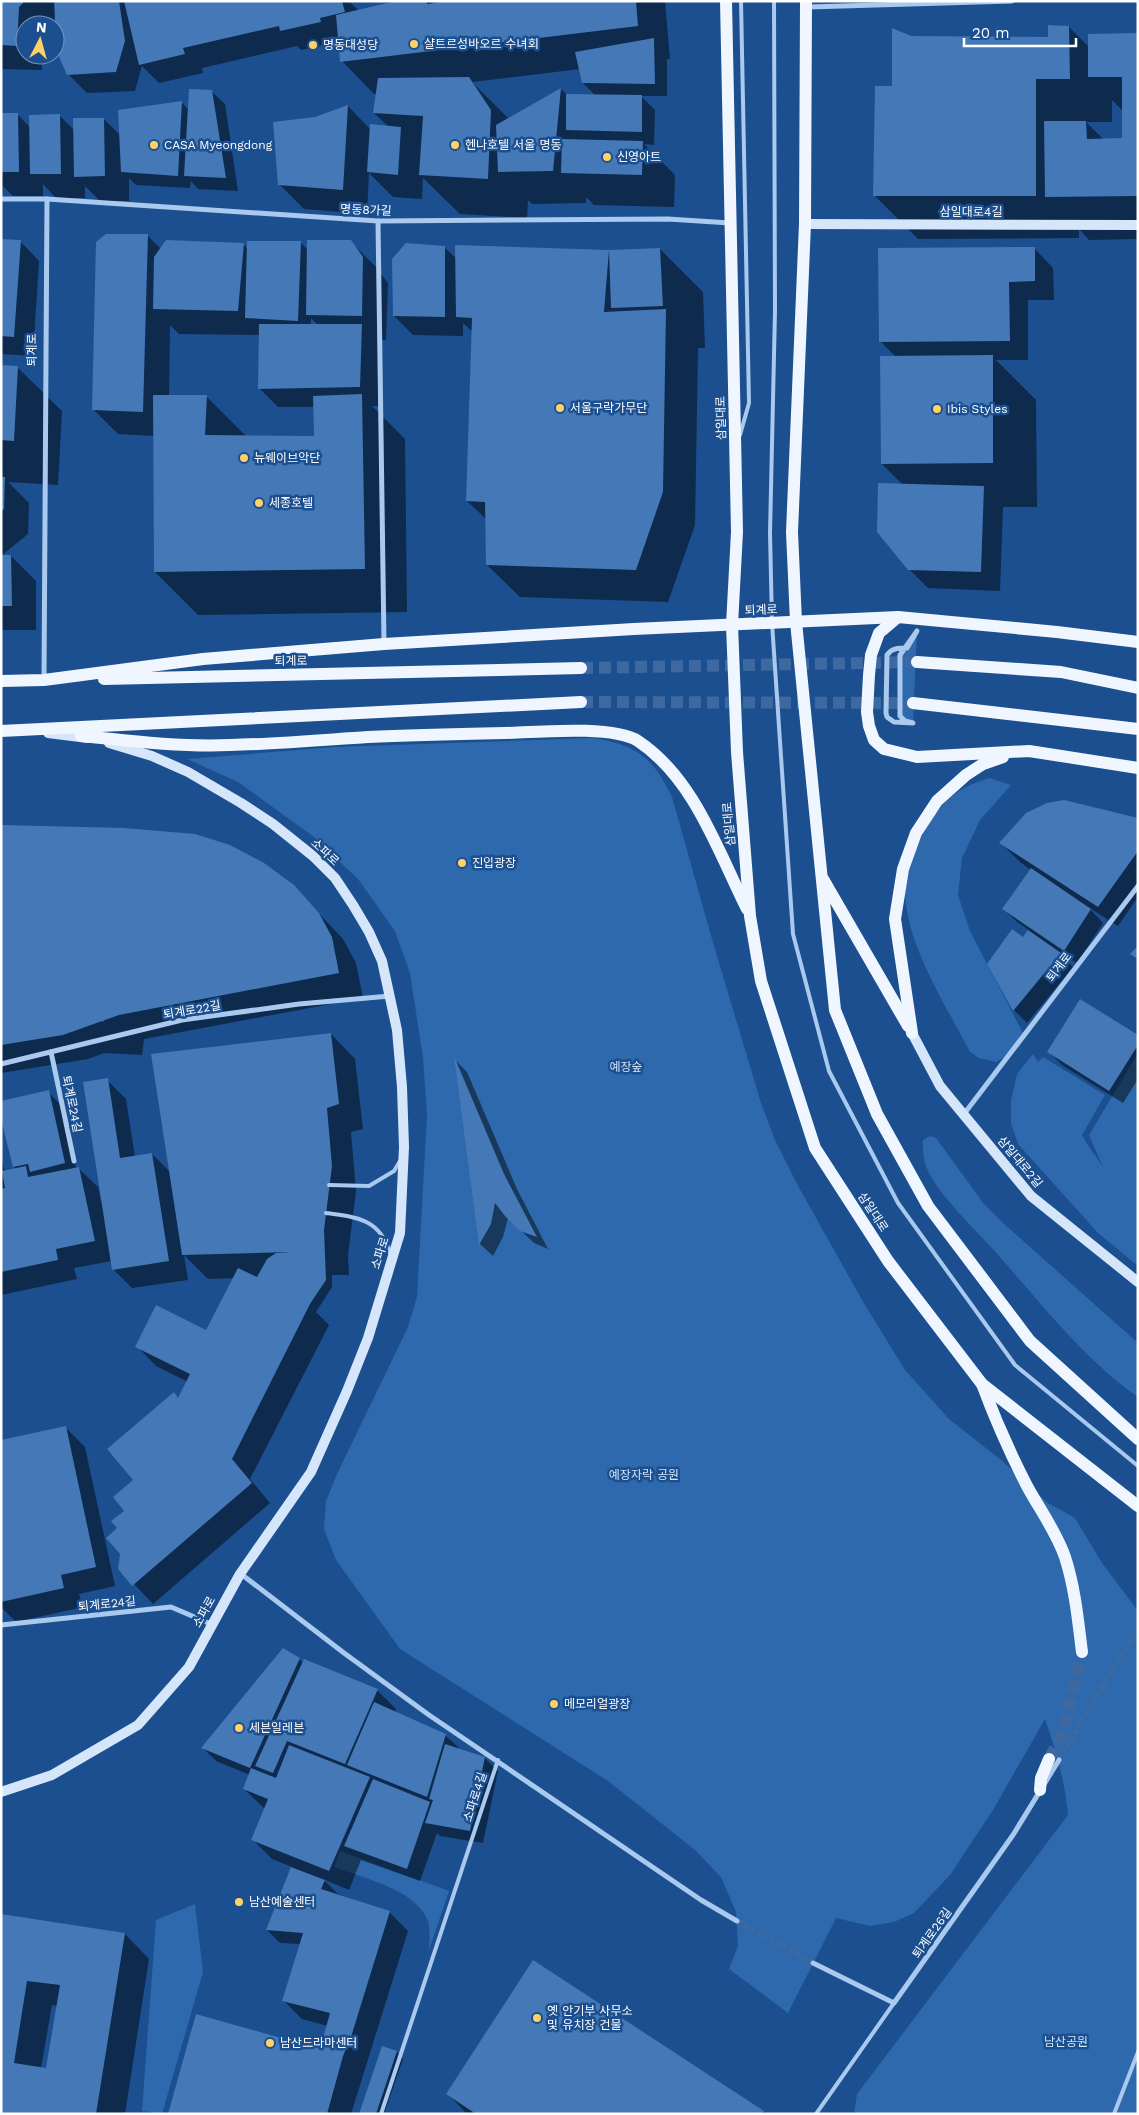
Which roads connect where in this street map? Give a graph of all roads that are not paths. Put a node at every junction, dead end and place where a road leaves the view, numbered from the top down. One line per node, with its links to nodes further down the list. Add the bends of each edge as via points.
1 (726, 1): 9 (main road, 삼일대로)
2 (741, 1): 12 (lane, via 749,403)
3 (774, 1): 15 (lane)
4 (1012, 1): 5 (street)
5 (806, 4): 10 (main road)
6 (1, 198): 7 (street, 명동8가길)
7 (47, 199): 8 (street, 명동8가길); 21 (street, 퇴계로)
8 (378, 222): 9 (street, 명동8가길, via 668,219); 18 (street)
9 (731, 223): 12 (main road, 삼일대로)
10 (805, 224): 11 (street, 삼일대로4길); 14 (main road, via 792,532)
11 (1138, 225)
12 (735, 455): 16 (main road, 삼일대로, via 737,532)
13 (898, 617): 14 (main road, 퇴계로); 17 (main road, 퇴계로); 30 (main road, via 879,633 871,655 867,712 874,740 884,749 917,757)
14 (796, 622): 15 (main road, 퇴계로); 32 (main road)
15 (772, 623): 16 (main road, 퇴계로); 48 (lane, via 793,934 828,1071 898,1203 1015,1365)
16 (732, 625): 18 (main road, 퇴계로); 34 (main road, 삼일대로, via 737,752)
17 (1138, 642)
18 (384, 644): 21 (main road, 퇴계로, via 203,659)
19 (917, 662): 23 (main road, via 1061,672)
20 (581, 668): 22 (main road, 퇴계로)
21 (44, 680): 22 (main road, 퇴계로)
22 (1, 682)
23 (1138, 688)
24 (581, 702): 28 (main road)
25 (913, 703): 27 (main road)
26 (886, 713): 26 (street, via 894,722 913,723 900,716 900,655 905,650 909,644 913,638 917,631 906,648 896,648 887,655)
27 (1138, 729)
28 (3, 731): 29 (street, 소파로)
29 (81, 736): 34 (main road, via 228,746 370,737 558,732 623,735 641,743 674,772 691,796); 35 (street, 소파로, via 152,756 188,772 265,819 313,856 335,878 369,932 382,961)
30 (1029, 751): 31 (main road); 36 (main road, via 983,764 966,775 937,801 916,834 903,869 895,919)
31 (1138, 768)
32 (821, 875): 36 (main road); 47 (main road, via 835,1010 877,1114 918,1189 1030,1341)
33 (1138, 886): 39 (street, 퇴계로)
34 (750, 916): 46 (main road, 삼일대로, via 761,981 815,1148 888,1260)
35 (390, 996): 37 (street, 퇴계로22길, via 298,1004 182,1020); 40 (street, 소파로, via 397,1030)
36 (912, 1033): 39 (street, 삼일대로2길, via 940,1086)
37 (51, 1052): 38 (street, 퇴계로22길); 41 (street, 퇴계로24길)
38 (1, 1064)
39 (964, 1114): 45 (street, 삼일대로2길, via 1031,1196)
40 (404, 1147): 42 (lane, via 398,1166 378,1182 362,1187); 44 (street, 소파로, via 400,1232)
41 (74, 1161)
42 (329, 1185)
43 (326, 1213): 44 (lane, via 356,1216 371,1224 386,1240)
44 (390, 1262): 50 (street, 소파로, via 368,1338 311,1472)
45 (1138, 1282)
46 (982, 1384): 49 (main road, 삼일대로); 53 (main road, via 996,1421 1054,1531 1064,1557 1073,1588)
47 (1138, 1440)
48 (1138, 1466)
49 (1138, 1506)
50 (240, 1574): 51 (street, 소파로); 54 (street, 소파로4길, via 429,1715)
51 (211, 1624): 52 (street, 퇴계로24길, via 171,1607); 57 (street, 소파로, via 189,1667 138,1725 52,1775)
52 (1, 1625)
53 (1082, 1652)
54 (498, 1760): 58 (street, via 701,1900); 62 (lane, 소파로4길)
55 (1054, 1760): 56 (main road, via 1041,1778)
56 (1040, 1790): 60 (street, 퇴계로26길, via 1013,1835)
57 (1, 1792)
58 (737, 1921)
59 (813, 1963): 60 (street)
60 (894, 2003): 63 (lane, 퇴계로26길)
61 (1138, 2052): 64 (lane)
62 (381, 2114)
63 (816, 2114)
64 (1114, 2114)

